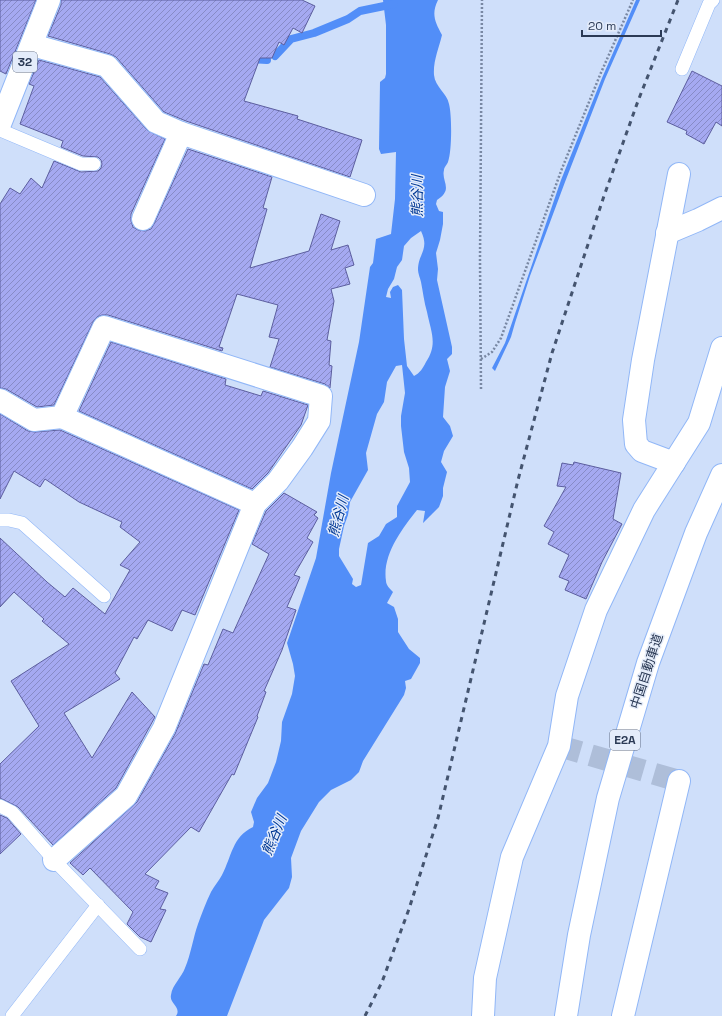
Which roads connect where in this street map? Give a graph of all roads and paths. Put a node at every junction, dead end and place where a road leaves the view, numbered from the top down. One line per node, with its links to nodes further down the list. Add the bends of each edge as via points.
1 (49, 0): 5 (main road, 32)
2 (482, 0): 18 (path)
3 (633, 0): 18 (path, via 561,172 501,338 492,352)
4 (713, 0): 6 (lane)
5 (32, 45): 7 (main road, 32); 10 (main road, via 107,66 156,122)
6 (682, 68)
7 (7, 87): 8 (main road, 32)
8 (0, 124)
9 (0, 130): 11 (lane, via 81,164)
10 (181, 133): 13 (main road); 15 (main road)
11 (94, 164)
12 (679, 174): 16 (main road)
13 (364, 196)
14 (722, 208): 16 (main road)
15 (143, 219)
16 (667, 233): 22 (main road, via 634,420 636,444 642,451)
17 (722, 348): 22 (main road, via 699,423)
18 (482, 359): 19 (path)
19 (481, 389)
20 (0, 400): 21 (main road, via 34,420)
21 (62, 417): 24 (main road); 24 (main road, via 104,327 321,396 319,421 306,443 278,481)
22 (674, 463): 33 (main road, via 644,510 596,610 568,696 559,746 512,857 485,978)
23 (722, 475): 34 (main road, 中国自動車道 / E2A, via 696,533 648,663 608,798 579,935)
24 (255, 504): 29 (main road, via 164,728 126,796)
25 (0, 520): 26 (lane, via 22,523)
26 (104, 596)
27 (679, 781): 35 (main road)
28 (0, 806): 29 (lane, via 12,812)
29 (54, 860): 30 (lane)
30 (98, 905): 31 (lane); 32 (lane)
31 (140, 949)
32 (12, 1016)
33 (483, 1016)
34 (566, 1016)
35 (623, 1016)

